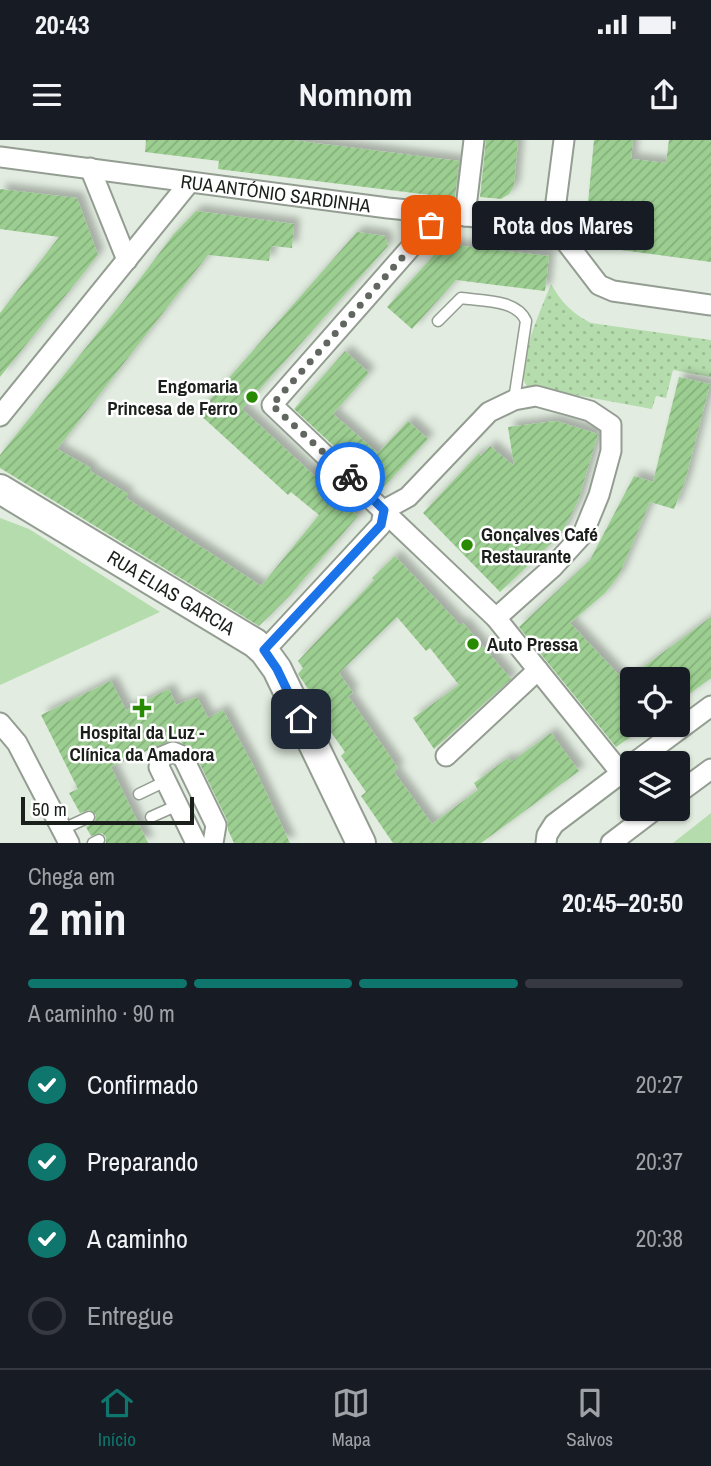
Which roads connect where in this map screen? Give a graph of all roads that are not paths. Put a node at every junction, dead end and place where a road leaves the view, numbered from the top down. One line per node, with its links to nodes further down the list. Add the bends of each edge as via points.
1 (474, 140): 7 (street)
2 (564, 140): 8 (street)
3 (0, 157): 4 (street, RUA ANTÓNIO SARDINHA)
4 (90, 168): 5 (street, RUA ANTÓNIO SARDINHA); 9 (street)
5 (189, 183): 6 (street, RUA ANTÓNIO SARDINHA); 9 (street)
6 (442, 213): 7 (street, RUA ANTÓNIO SARDINHA); 15 (street, via 272,405)
7 (465, 216): 8 (street, RUA ANTÓNIO SARDINHA)
8 (554, 225): 10 (street, via 599,285)
9 (127, 260): 13 (street)
10 (711, 305)
11 (438, 321): 12 (lane, via 461,298 508,306 523,314 526,321)
12 (514, 400): 15 (street, via 489,412 408,497); 16 (street, via 536,396 590,411 611,425 611,451 583,534)
13 (0, 416)
14 (0, 489): 17 (street, RUA ELIAS GARCIA)
15 (384, 510): 16 (street); 17 (street, via 381,525)
16 (496, 618): 18 (street)
17 (264, 650): 36 (street, RUA ELIAS GARCIA)
18 (538, 670): 22 (street); 23 (street)
19 (711, 706): 21 (street)
20 (0, 723): 33 (street, via 17,743)
21 (651, 751)
22 (446, 756)
23 (620, 757)
24 (711, 769): 27 (street)
25 (620, 774): 37 (street, via 554,824)
26 (166, 782): 28 (lane); 29 (street); 35 (street, via 159,762 175,752 184,759 215,822)
27 (690, 784)
28 (139, 794)
29 (178, 805): 31 (lane); 34 (street)
30 (89, 817): 33 (lane)
31 (151, 817)
32 (640, 821): 38 (street)
33 (66, 836)
34 (196, 843)
35 (213, 843)
36 (361, 843)
37 (546, 843)
38 (611, 843)

